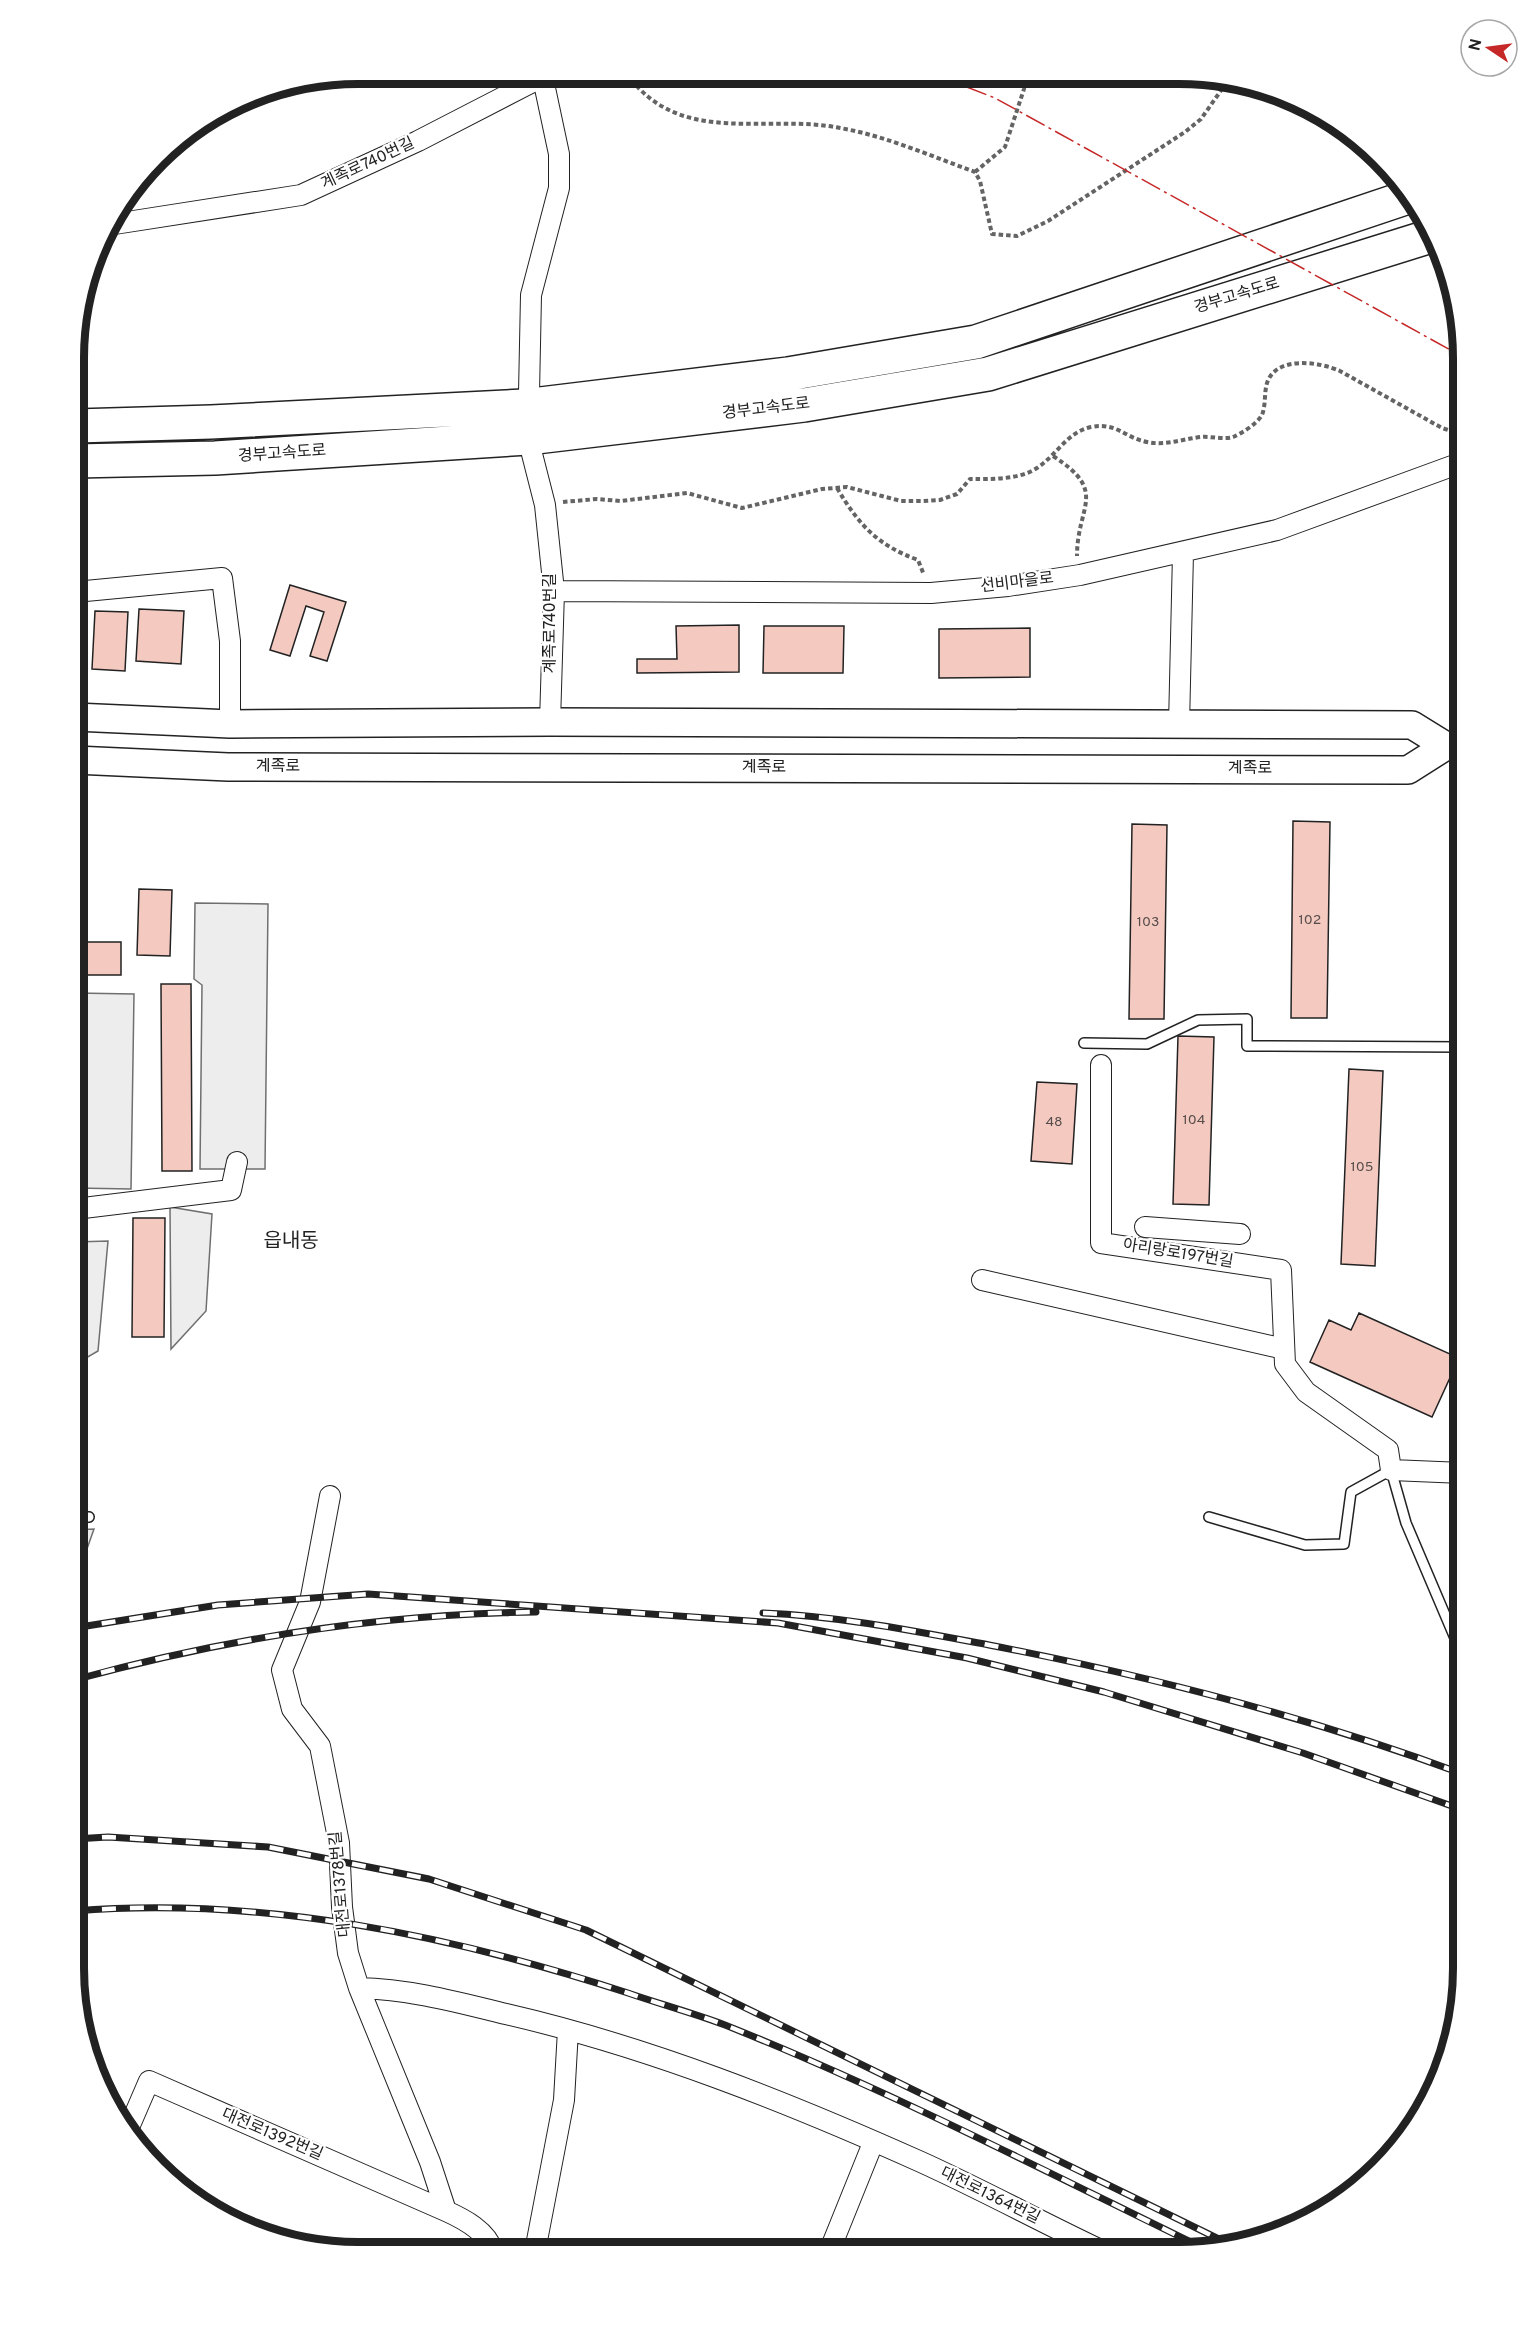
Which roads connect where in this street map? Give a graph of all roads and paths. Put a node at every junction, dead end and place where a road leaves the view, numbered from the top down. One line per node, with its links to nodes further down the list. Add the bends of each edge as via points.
1 (527, 84): 8 (street, 계족로740번길, via 418,141 301,195)
2 (544, 84): 10 (street, 계족로740번길, via 559,154 559,188 531,295)
3 (637, 84): 6 (path, via 656,102 683,118 710,123 838,127)
4 (1024, 84): 6 (path, via 1005,147)
5 (1223, 87): 6 (path, via 1201,119 1185,132 1048,221 1017,236 992,234)
6 (975, 172)
7 (1402, 199): 11 (highway, 경부고속도로, via 976,342 788,374 524,406)
8 (120, 223)
9 (1425, 238): 15 (highway, 경부고속도로, via 987,374 804,405 528,438 215,458)
10 (529, 393)
11 (84, 426)
12 (1453, 432): 14 (path, via 1340,371 1325,364 1305,362 1272,373 1262,416 1231,437 1203,436 1161,444 1143,441 1116,427 1093,427 1077,431)
13 (532, 454): 18 (street, 계족로740번길)
14 (1053, 456): 17 (path, via 1035,470 1019,475 970,479 957,494 940,500 901,501); 20 (path, via 1071,468 1087,492 1087,509 1077,535)
15 (84, 461)
16 (1453, 466): 19 (street, 선비마을로, via 1277,530)
17 (837, 488): 18 (path, via 742,508 687,493); 23 (path, via 875,538 918,560)
18 (545, 505): 22 (street, 계족로740번길)
19 (1183, 553): 23 (street, 선비마을로, via 1080,575); 27 (street)
20 (1077, 563)
21 (84, 591): 26 (street, via 222,578 230,641)
22 (554, 591): 23 (street, 선비마을로); 25 (street, 계족로740번길)
23 (931, 592)
24 (84, 717): 26 (main road, 계족로)
25 (550, 722): 26 (main road, 계족로); 27 (main road, 계족로)
26 (230, 724)
27 (1179, 724): 28 (main road, 계족로, via 1412,725)
28 (1453, 745)
29 (1453, 747): 30 (main road, 계족로, via 1408,770 228,767)
30 (84, 760)
31 (1084, 1043): 32 (lane, via 1147,1044 1198,1020 1247,1020 1247,1046)
32 (1453, 1047)
33 (1101, 1065): 39 (street, 아리랑로197번길, via 1101,1243 1281,1270)
34 (237, 1162): 35 (street, via 231,1190)
35 (84, 1208)
36 (1145, 1227): 37 (street)
37 (1240, 1234)
38 (982, 1280): 39 (street)
39 (1284, 1349): 40 (street, 아리랑로197번길, via 1285,1364 1306,1392 1388,1450)
40 (1391, 1470): 41 (street); 45 (lane, via 1351,1492 1344,1544 1305,1545); 46 (lane, via 1406,1523)
41 (1453, 1473)
42 (330, 1496): 47 (street, 대전로1378번길, via 310,1602 282,1670 292,1709 320,1746 339,1843 348,1953)
43 (84, 1517): 44 (lane)
44 (89, 1517)
45 (1209, 1517)
46 (1453, 1633)
47 (359, 1988): 48 (street, 대전로1364번길, via 422,1995); 51 (street, 대전로1378번길)
48 (568, 2030): 50 (street, 대전로1364번길, via 716,2077); 53 (street, via 564,2100)
49 (131, 2122): 51 (street, 대전로1392번길, via 148,2081)
50 (873, 2143): 54 (street); 55 (street, 대전로1364번길)
51 (446, 2211): 52 (street, via 463,2219)
52 (491, 2242)
53 (537, 2242)
54 (833, 2242)
55 (1084, 2242)

